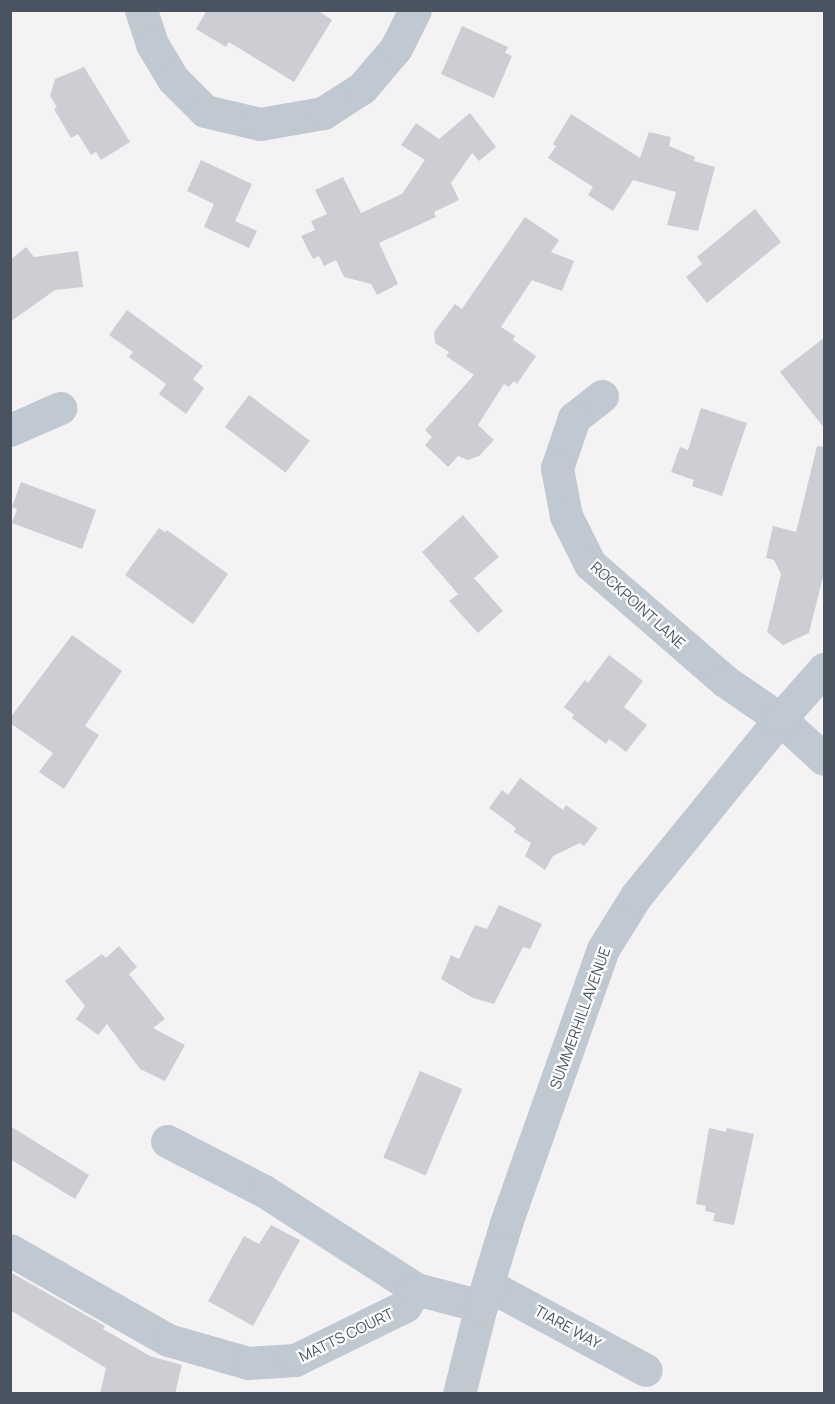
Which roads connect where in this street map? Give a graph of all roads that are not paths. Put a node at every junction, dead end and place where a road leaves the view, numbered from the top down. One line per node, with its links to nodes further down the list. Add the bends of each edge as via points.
1 (141, 10): 2 (street, via 152,44 173,79 205,111 260,124 323,113 362,88 396,48)
2 (416, 10)
3 (602, 396): 7 (street, ROCKPOINT LANE, via 574,418 557,468 566,516 590,564 725,681)
4 (60, 408): 5 (street)
5 (10, 430)
6 (825, 669): 7 (street, SUMMERHILL AVENUE)
7 (780, 719): 8 (street, ROCKPOINT LANE); 12 (street, SUMMERHILL AVENUE, via 636,896 603,949 506,1223)
8 (825, 759)
9 (166, 1141): 11 (street, via 264,1191)
10 (10, 1250): 11 (street, MATTS COURT, via 168,1340 248,1363 294,1360 405,1306)
11 (416, 1289): 12 (street)
12 (485, 1296): 13 (street, TIARE WAY); 14 (street, SUMMERHILL AVENUE)
13 (646, 1370)
14 (459, 1394)

